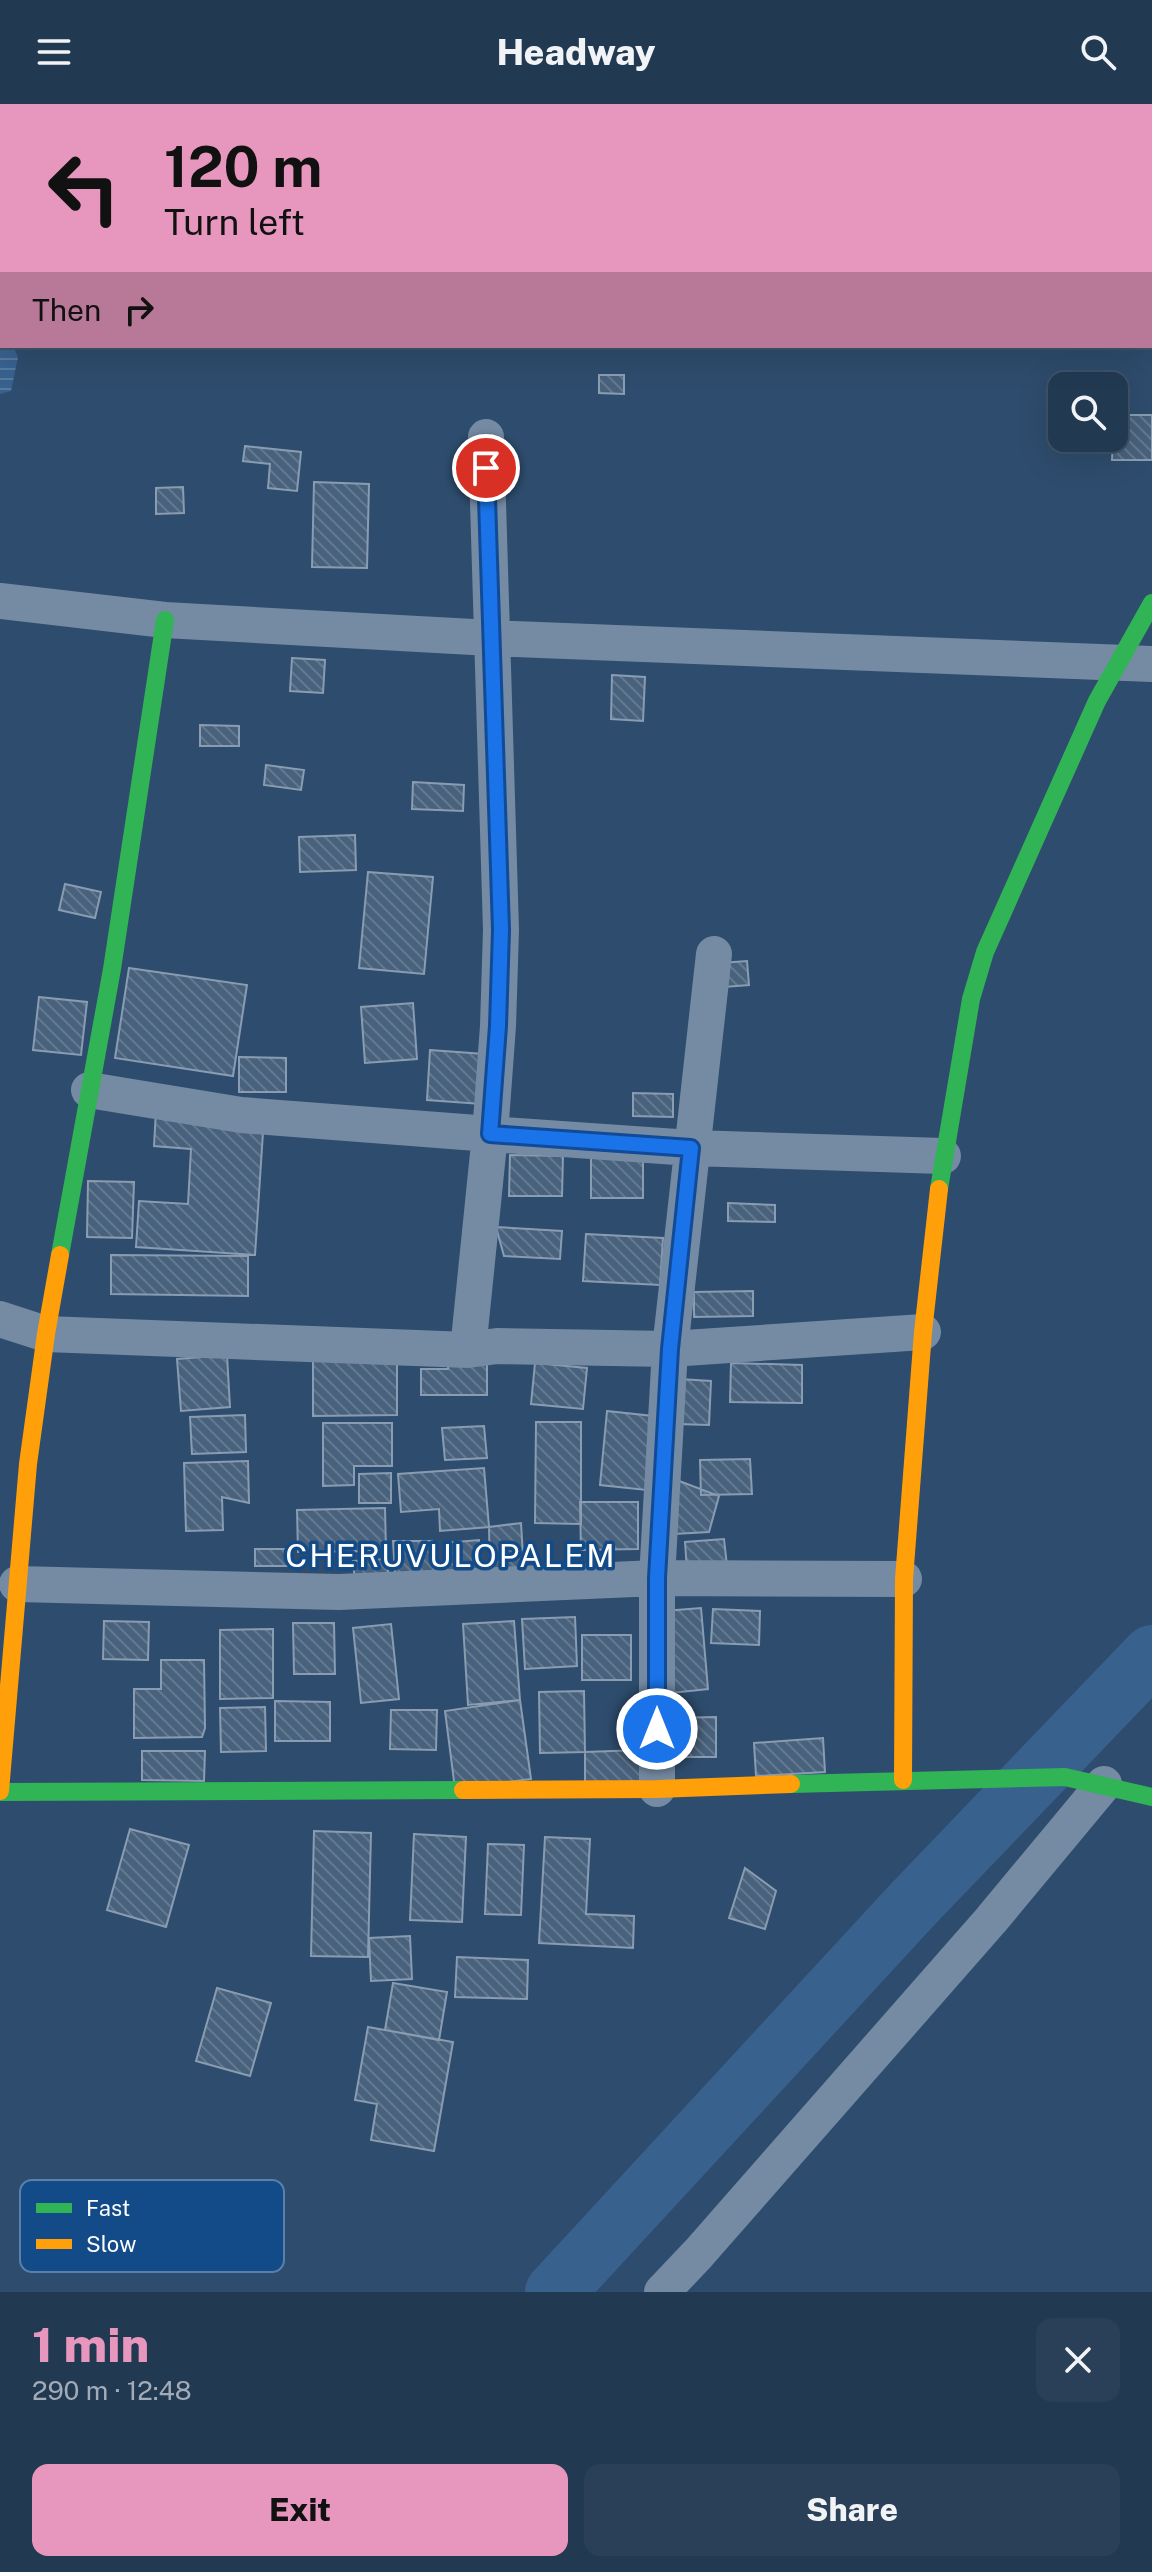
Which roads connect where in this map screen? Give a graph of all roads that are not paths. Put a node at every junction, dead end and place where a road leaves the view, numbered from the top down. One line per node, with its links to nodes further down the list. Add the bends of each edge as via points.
1 (486, 437): 5 (street)
2 (0, 601): 4 (street)
3 (1152, 603): 6 (street)
4 (165, 620): 5 (street); 8 (street)
5 (491, 638): 6 (street); 9 (street, via 501,930)
6 (1134, 664): 11 (street, via 1097,701 985,952 968,1012)
7 (714, 954): 10 (street)
8 (89, 1090): 9 (street, via 241,1115); 14 (street)
9 (490, 1134): 10 (street); 16 (street)
10 (691, 1148): 11 (street); 15 (street)
11 (943, 1156): 13 (street)
12 (0, 1319): 14 (street)
13 (923, 1332): 15 (street); 18 (street)
14 (46, 1334): 16 (street); 19 (street)
15 (670, 1349): 16 (street); 17 (street)
16 (468, 1350)
17 (657, 1578): 18 (street); 19 (street, via 339,1592); 22 (street)
18 (904, 1579): 20 (street)
19 (17, 1584): 23 (street)
20 (903, 1780): 21 (street, via 1065,1777); 22 (street)
21 (1104, 1784): 24 (street); 25 (street, via 991,1920)
22 (657, 1789): 23 (street)
23 (0, 1791)
24 (1152, 1797)
25 (662, 2292)

